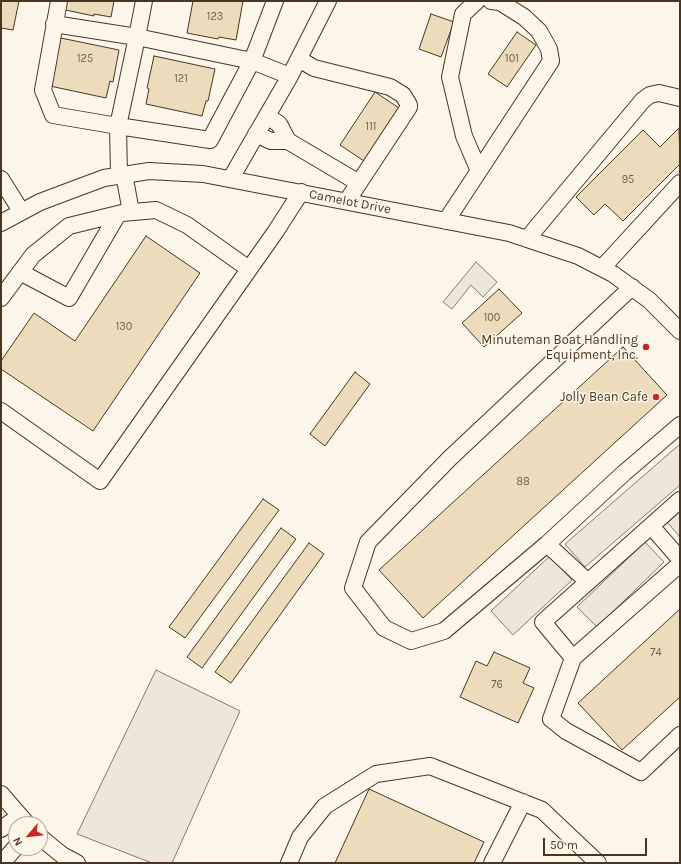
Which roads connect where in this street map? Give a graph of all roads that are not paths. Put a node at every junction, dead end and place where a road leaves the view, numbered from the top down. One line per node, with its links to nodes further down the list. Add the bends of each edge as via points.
1 (59, 1): 7 (street)
2 (144, 1): 8 (street)
3 (275, 1): 10 (street)
4 (328, 1): 9 (street)
5 (477, 1): 17 (street, via 463,14 450,77 464,136)
6 (491, 1): 17 (street, via 500,2 524,17 539,31 549,50 551,61)
7 (54, 24): 8 (street); 14 (street, via 43,90 53,115)
8 (137, 37): 10 (street); 14 (street)
9 (299, 59): 11 (street); 21 (street, via 314,68 390,87 403,95 407,101 409,107)
10 (252, 62): 11 (street); 14 (street, via 210,140)
11 (290, 76): 13 (street)
12 (680, 98): 29 (street, via 659,92 643,100)
13 (267, 116): 15 (street); 16 (street, via 279,124)
14 (118, 126): 18 (street)
15 (256, 134): 16 (street, via 272,141); 19 (street)
16 (288, 141): 21 (street)
17 (479, 171): 27 (street)
18 (121, 175): 19 (street, Camelot Drive, via 163,171); 25 (street, Camelot Drive, via 76,187); 26 (street)
19 (231, 178): 23 (street, Camelot Drive)
20 (2, 183): 25 (street)
21 (359, 183): 24 (street)
22 (680, 183): 30 (street)
23 (301, 192): 24 (street, Camelot Drive); 31 (street)
24 (347, 201): 27 (street, Camelot Drive)
25 (20, 211): 28 (street, Camelot Drive)
26 (125, 213): 31 (street, via 156,210 187,225); 32 (street, via 69,226 33,255); 32 (street, via 69,298)
27 (446, 220): 29 (street, Camelot Drive)
28 (1, 223)
29 (527, 239): 30 (street, Camelot Drive, via 567,252)
30 (602, 268): 33 (street, Camelot Drive)
31 (249, 269): 36 (street, via 100,481)
32 (20, 272): 34 (street)
33 (632, 287): 35 (street, Camelot Drive); 40 (street, via 450,458 368,542 353,588 384,628 411,641 444,631)
34 (1, 298)
35 (680, 331)
36 (1, 411)
37 (680, 425): 40 (street)
38 (680, 500): 39 (street)
39 (651, 526): 41 (street); 43 (street)
40 (548, 544): 43 (street)
41 (680, 559)
42 (680, 564): 44 (street)
43 (588, 582): 44 (street, via 543,622)
44 (573, 658): 45 (street, via 551,719 566,731 641,772)
45 (680, 735)
46 (1, 794): 48 (street)
47 (523, 802): 51 (street, via 430,766 376,774 325,806 300,837); 52 (street); 53 (street, via 542,810)
48 (20, 816)
49 (48, 844): 50 (street)
50 (77, 863)
51 (289, 863)
52 (492, 863)
53 (598, 863)

